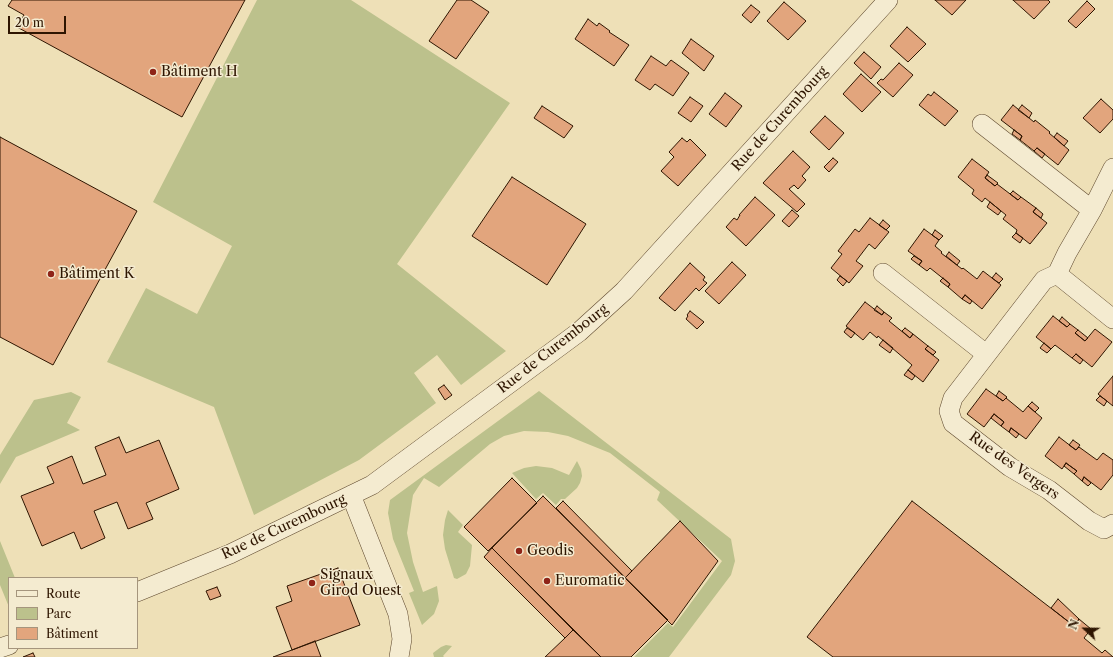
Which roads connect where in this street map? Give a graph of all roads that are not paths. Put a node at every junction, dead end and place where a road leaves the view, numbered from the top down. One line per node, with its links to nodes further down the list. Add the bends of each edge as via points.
1 (888, 0): 9 (street, Rue de Curembourg, via 624,292 579,332 372,485)
2 (982, 124): 4 (street)
3 (1113, 168): 4 (street)
4 (1092, 210): 6 (street)
5 (882, 273): 8 (street)
6 (1057, 274): 7 (street); 8 (street, Rue des Vergers, via 1044,280)
7 (1113, 319)
8 (986, 354): 10 (street, Rue des Vergers, via 953,398 949,411 953,423 1010,467 1049,490 1089,520 1104,529)
9 (351, 495): 11 (street, Rue de Curembourg, via 230,554); 12 (street, via 398,614 402,639)
10 (1113, 524)
11 (138, 592)
12 (399, 657)

